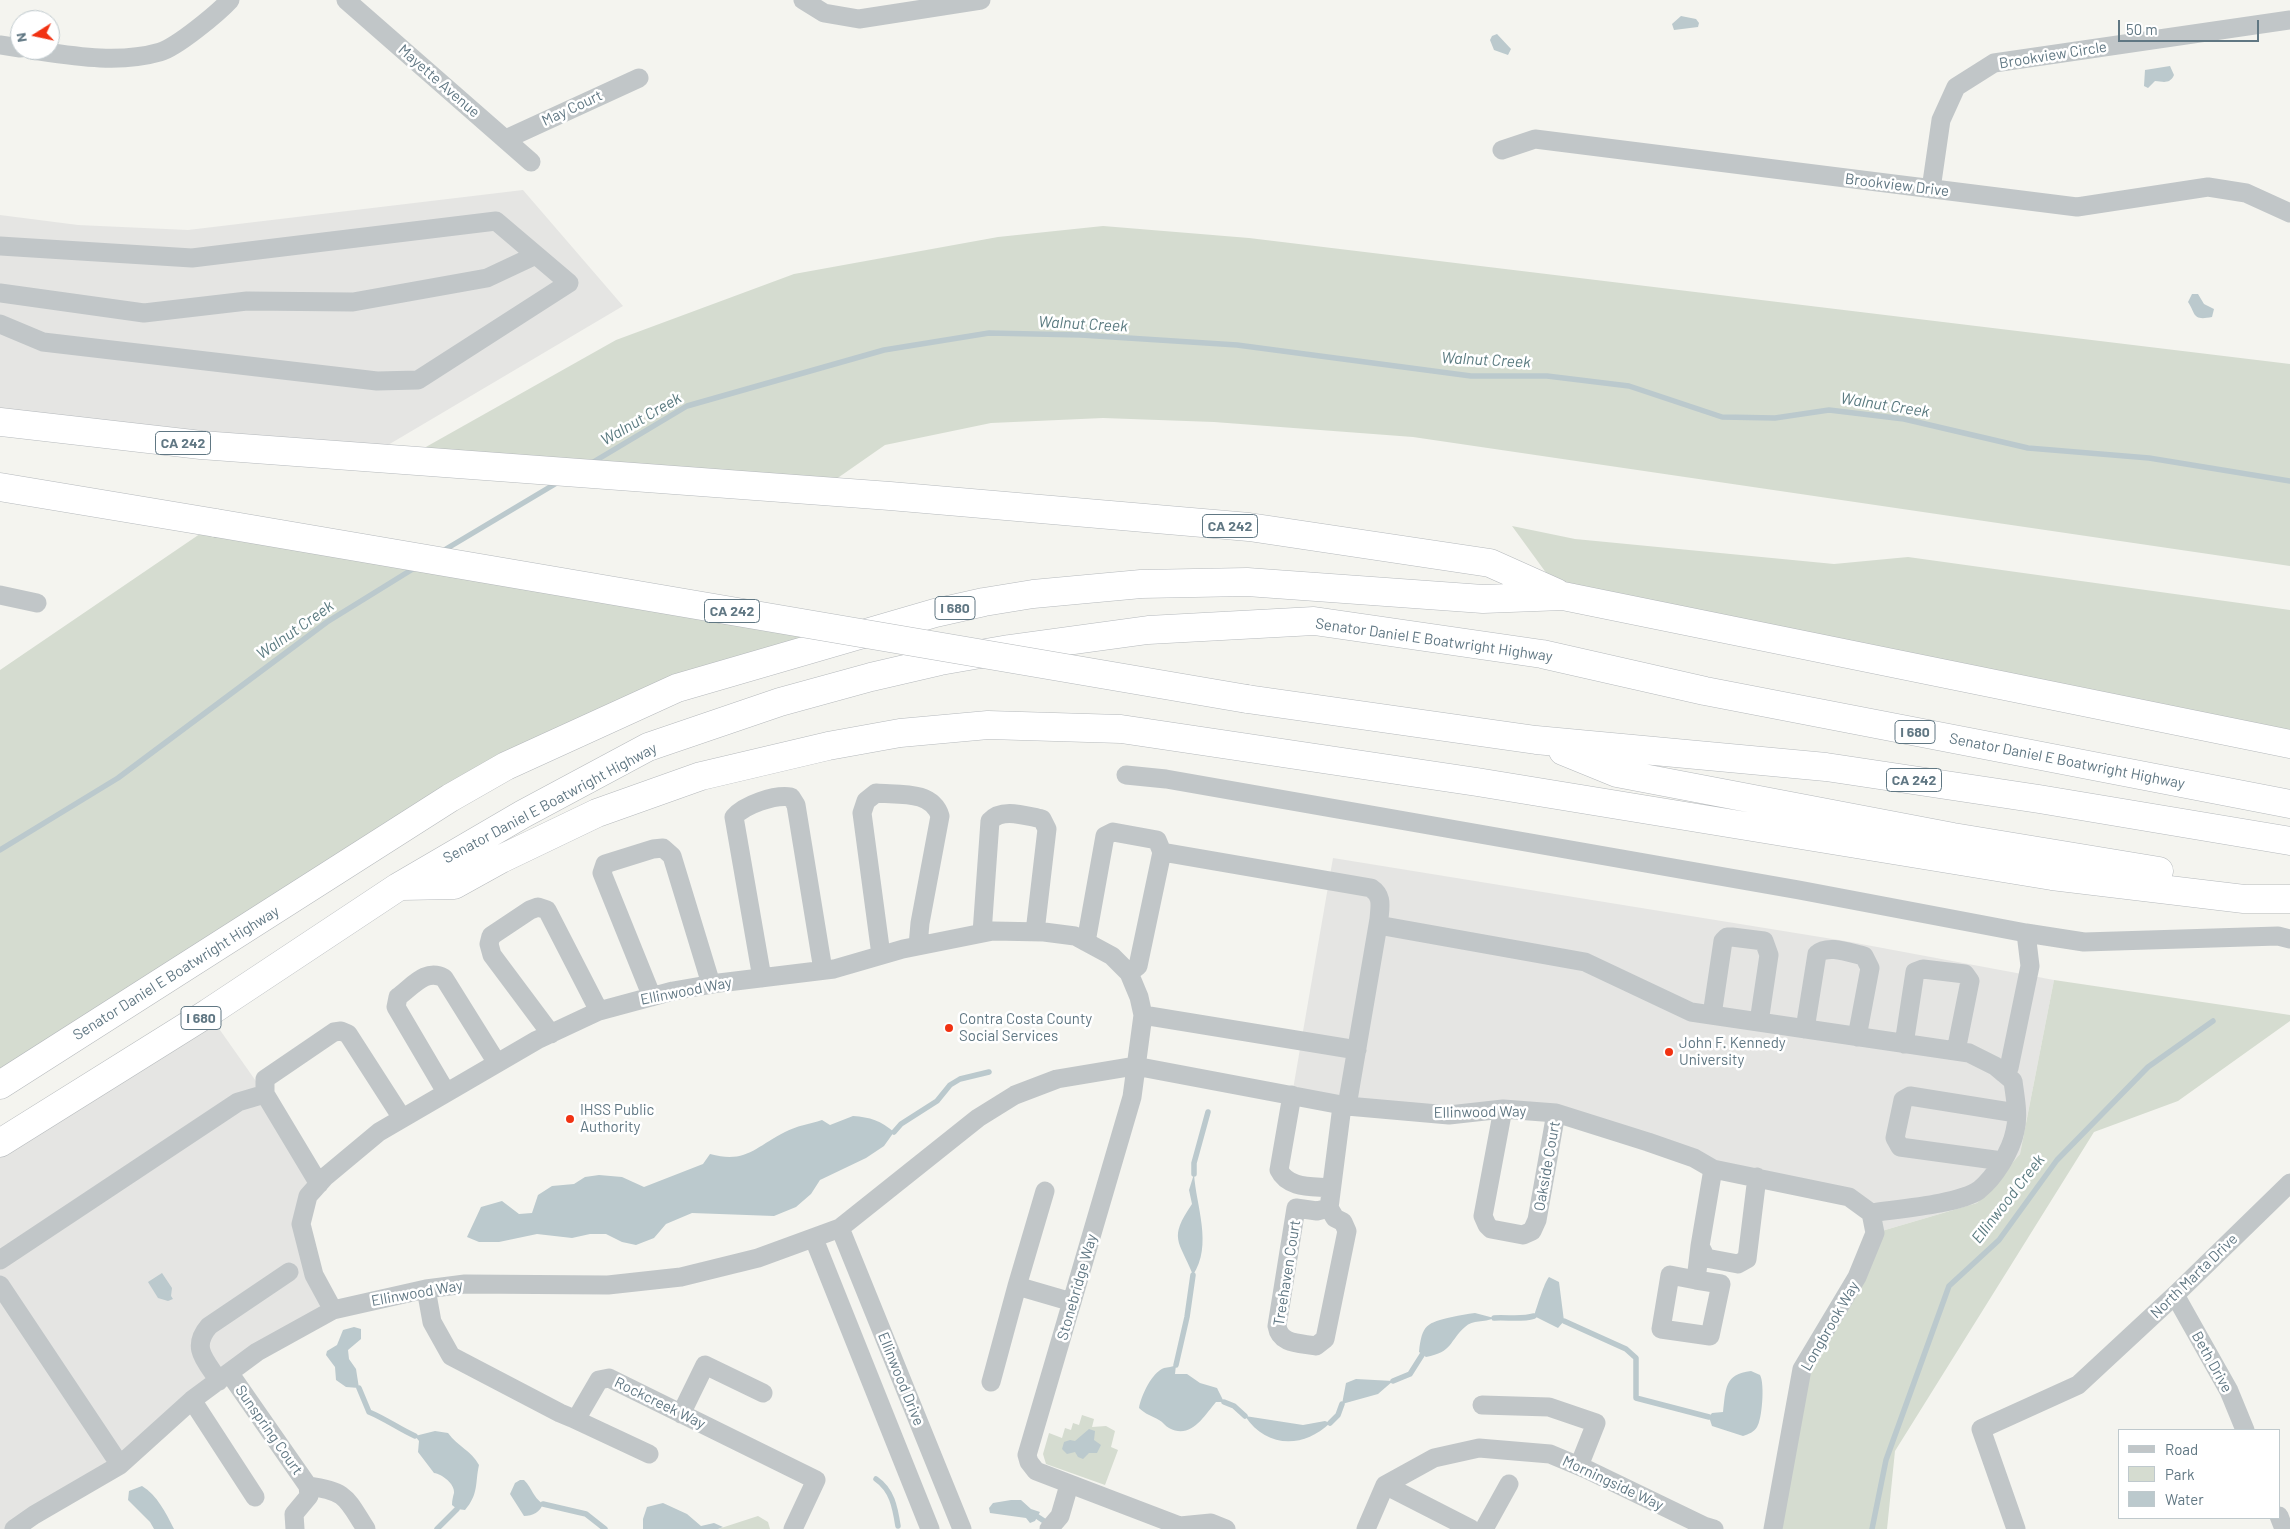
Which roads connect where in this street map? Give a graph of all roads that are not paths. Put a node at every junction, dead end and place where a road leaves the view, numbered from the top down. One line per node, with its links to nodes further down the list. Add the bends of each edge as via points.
1 (230, 0): 6 (street, via 216,16 161,52 103,60)
2 (803, 0): 3 (street, via 824,14 859,19)
3 (981, 0)
4 (349, 1): 8 (street, Mayette Avenue)
5 (2290, 20): 11 (street, Brookview Circle, via 1994,64 1956,87 1941,120)
6 (60, 54)
7 (639, 78): 8 (street, May Court)
8 (506, 139): 10 (street, Mayette Avenue)
9 (1502, 150): 11 (street, Brookview Drive, via 1535,139)
10 (531, 162)
11 (1931, 189): 12 (street, Brookview Drive, via 2077,207 2208,187 2246,194)
12 (2290, 213)
13 (0, 246): 14 (street, via 192,258 496,221)
14 (536, 255): 15 (street, via 487,278 353,302 247,301 144,313); 16 (street, via 569,283 418,380 377,381 44,342)
15 (0, 293)
16 (0, 324)
17 (0, 422): 20 (highway, CA 242, via 201,445 890,496 1249,527 1490,563)
18 (0, 487): 22 (highway, CA 242, bridge, via 1247,699)
19 (0, 595): 21 (street)
20 (1563, 596): 23 (highway, Senator Daniel E Boatwright Highway / I 680); 57 (highway, Senator Daniel E Boatwright Highway / I 680, via 1483,599 1247,582 1140,584 1033,594 934,613 677,688 506,766 450,798)
21 (37, 603)
22 (1536, 740): 26 (highway, CA 242, via 1826,767); 29 (highway, via 1617,773 1953,837)
23 (2290, 744)
24 (1126, 775): 34 (street, via 1166,779 1780,886)
25 (2290, 804): 28 (highway, Senator Daniel E Boatwright Highway / I 680, via 1705,691 1542,654 1314,621 1148,630 1009,648 871,677 780,702 648,747 523,814)
26 (2290, 841)
27 (1162, 852): 31 (street, via 1371,888 1381,899); 36 (street, via 1157,840 1113,832 1105,836); 40 (street, via 1138,966)
28 (398, 887): 30 (highway, via 454,885 500,859 597,813 701,776 900,732 988,724 1122,729 1477,782 2052,876 2244,898); 66 (highway, Senator Daniel E Boatwright Highway / I 680, via 208,1013)
29 (2290, 893)
30 (2290, 900)
31 (1378, 925): 46 (street, via 1584,962 1692,1012); 52 (street)
32 (1035, 932): 33 (street, Ellinwood Way); 33 (street, via 1047,829 1042,819 1005,813 995,815 990,821); 36 (street, Ellinwood Way, via 1075,936)
33 (982, 933): 37 (street, Ellinwood Way)
34 (2026, 934): 35 (street, via 2084,942 2278,936); 56 (street, via 2030,966 2009,1068)
35 (2290, 939)
36 (1086, 942): 40 (street, Ellinwood Way, via 1112,956)
37 (918, 946): 38 (street, Ellinwood Way); 38 (street, via 940,816 936,806 926,798 876,793 866,801 862,813)
38 (882, 955): 39 (street, Ellinwood Way)
39 (823, 970): 41 (street, Ellinwood Way); 41 (street, via 796,805 791,797 783,795 740,810 734,817)
40 (1129, 973): 45 (street, Ellinwood Way)
41 (762, 978): 42 (street, Ellinwood Way)
42 (711, 984): 43 (street, Ellinwood Way); 43 (street, via 672,856 662,848 653,849 605,864 602,873)
43 (652, 997): 44 (street, Ellinwood Way)
44 (599, 1011): 49 (street, Ellinwood Way); 49 (street, via 547,910 538,907 530,910 491,936 489,944 492,955)
45 (1143, 1015): 52 (street); 55 (street, Ellinwood Way)
46 (1712, 1015): 47 (street); 47 (street, via 1723,941 1727,937 1764,941 1769,955)
47 (1759, 1022): 48 (street)
48 (1805, 1029): 50 (street); 50 (street, via 1817,954 1830,949 1864,956 1870,968)
49 (551, 1034): 54 (street, Ellinwood Way)
50 (1857, 1037): 51 (street)
51 (1904, 1044): 53 (street); 53 (street, via 1915,972 1923,968 1965,974 1970,981)
52 (1357, 1050): 61 (street)
53 (1956, 1052): 56 (street, via 1969,1053)
54 (497, 1063): 58 (street, Ellinwood Way); 58 (street, via 444,978 435,973 429,974 398,997 396,1007)
55 (1135, 1066): 60 (street, Ellinwood Way); 76 (street, Ellinwood Way, via 1057,1079 1015,1095 978,1118); 86 (street, Stonebridge Way, via 1132,1097)
56 (2003, 1073): 64 (street, via 2013,1081)
57 (0, 1085)
58 (446, 1092): 65 (street, Ellinwood Way)
59 (265, 1094): 65 (street, via 266,1079 334,1032 341,1031 348,1034); 71 (street); 79 (street, via 238,1102)
60 (1292, 1095): 61 (street, Ellinwood Way); 72 (street, via 1279,1170 1282,1177 1290,1182)
61 (1345, 1106): 62 (street, Ellinwood Way, via 1449,1114); 72 (street)
62 (1504, 1109): 63 (street, Ellinwood Way); 63 (street, Oakside Court, via 1483,1216 1492,1229 1523,1235 1532,1231 1537,1220)
63 (1556, 1113): 68 (street, Ellinwood Way, via 1694,1158)
64 (2016, 1113): 67 (street, via 2016,1131); 67 (street, via 1910,1096 1903,1100 1895,1138 1900,1146)
65 (402, 1118): 71 (street, Ellinwood Way, via 379,1132)
66 (0, 1143)
67 (2002, 1161): 75 (street, via 1979,1190 1942,1203)
68 (1713, 1169): 69 (street, Ellinwood Way); 78 (street)
69 (1758, 1177): 75 (street, Ellinwood Way, via 1849,1197); 78 (street, via 1747,1259 1738,1264 1706,1258)
70 (2290, 1183): 85 (street, North Marta Drive)
71 (319, 1184): 87 (street, Ellinwood Way, via 308,1196 300,1224 314,1275)
72 (1331, 1188): 74 (street)
73 (1045, 1191): 83 (street)
74 (1329, 1208): 74 (street, Treehaven Court, via 1347,1231 1325,1339 1316,1346 1283,1340 1277,1326 1296,1208 1317,1211)
75 (1871, 1213): 118 (street, Longbrook Way, via 1875,1233 1858,1277 1802,1369)
76 (840, 1228): 77 (street, Ellinwood Way); 112 (street, Ellinwood Drive)
77 (814, 1239): 84 (street, Ellinwood Way, via 758,1258 681,1277 608,1285 465,1284); 111 (street, Ellinwood Drive)
78 (1700, 1246): 81 (street)
79 (0, 1260)
80 (289, 1272): 88 (street, Sunspring Court, via 202,1334 202,1356)
81 (1696, 1280)
82 (0, 1285): 97 (street)
83 (1017, 1286): 86 (street); 89 (street)
84 (426, 1289): 87 (street, Ellinwood Way); 94 (street, via 432,1322 450,1356)
85 (2175, 1296): 95 (street, Beth Drive, via 2229,1391); 119 (street, North Marta Drive, via 2078,1385 1981,1429)
86 (1072, 1302): 100 (street, Stonebridge Way, via 1028,1455 1036,1471)
87 (333, 1310): 88 (street, Ellinwood Way, via 258,1352)
88 (225, 1377): 91 (street, Ellinwood Way); 101 (street, Sunspring Court)
89 (991, 1382)
90 (763, 1393): 93 (street, via 706,1365)
91 (192, 1400): 97 (street, Ellinwood Way); 103 (street)
92 (1482, 1405): 98 (street, via 1549,1407 1596,1423)
93 (681, 1414): 94 (street, Rockcreek Way, via 609,1378 599,1380 578,1416); 110 (street, Rockcreek Way, via 816,1480)
94 (572, 1418): 96 (street)
95 (2245, 1429)
96 (649, 1454)
97 (120, 1465): 104 (street, Ellinwood Way)
98 (1579, 1466): 102 (street, Morningside Way, via 1550,1454 1479,1448 1434,1458); 117 (street, Morningside Way)
99 (1509, 1484): 116 (street)
100 (1069, 1485): 105 (street); 106 (street, Stonebridge Way)
101 (308, 1486): 108 (street, Sunspring Court, via 309,1496 294,1514); 109 (street, Sunspring Court, via 331,1489 344,1496)
102 (1385, 1486): 114 (street); 115 (street)
103 (255, 1497)
104 (38, 1522): 107 (street, Ellinwood Way)
105 (1055, 1523)
106 (1179, 1528): 113 (street, Stonebridge Way, via 1211,1522)
107 (14, 1529)
108 (295, 1529)
109 (366, 1529)
110 (793, 1529)
111 (930, 1529)
112 (962, 1529)
113 (1226, 1529)
114 (1366, 1529)
115 (1471, 1529)
116 (1484, 1529)
117 (1714, 1529)
118 (1773, 1529)
119 (2016, 1529)

